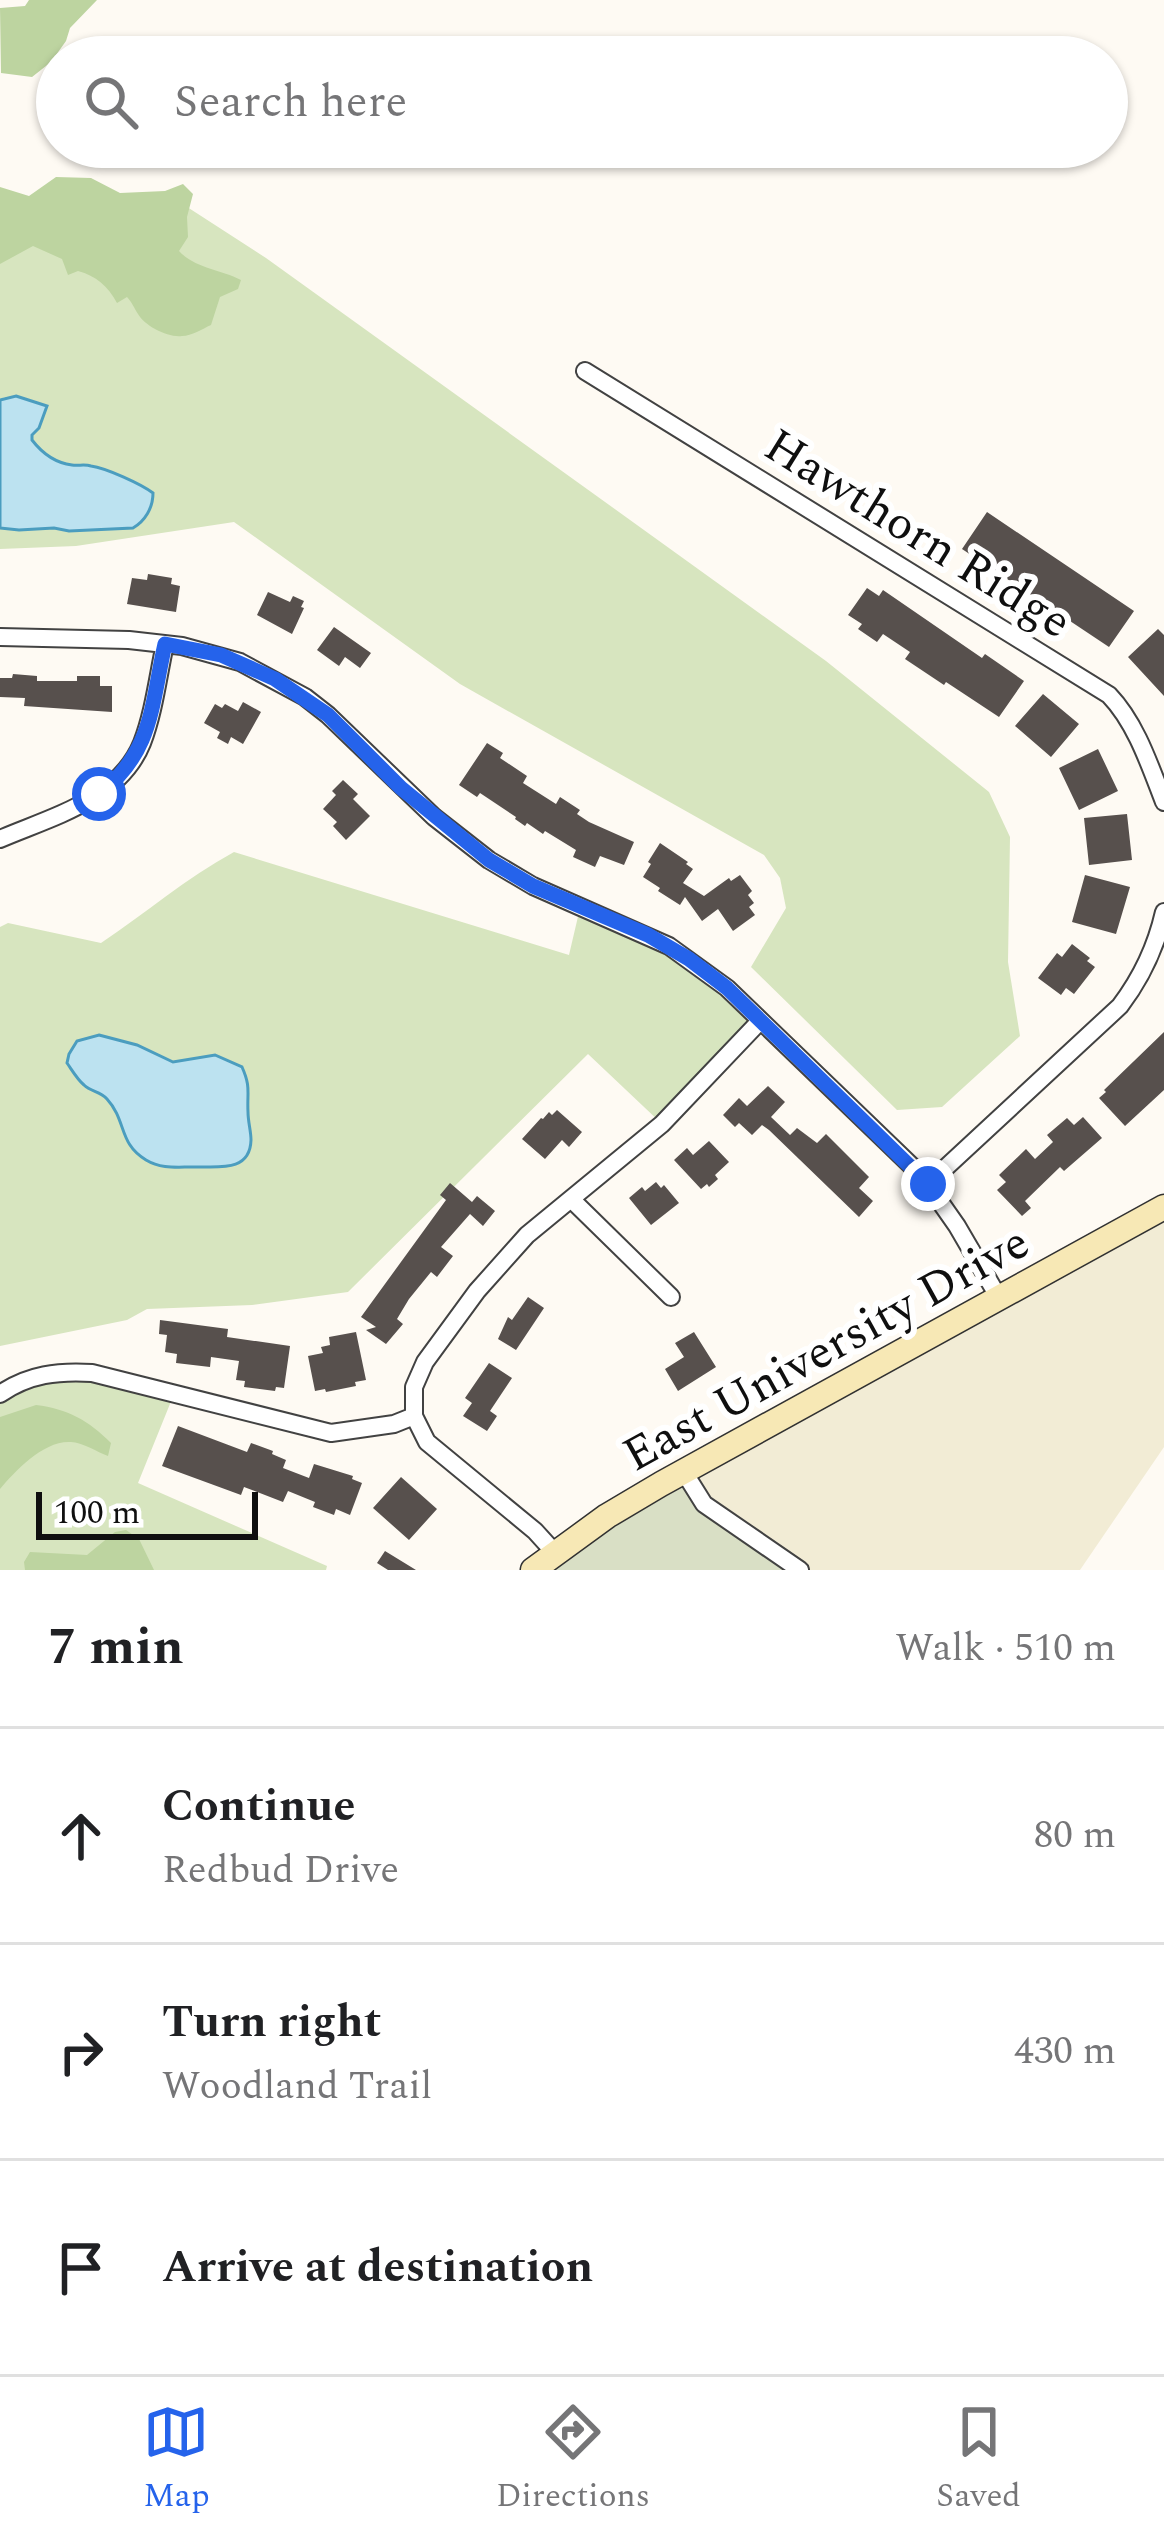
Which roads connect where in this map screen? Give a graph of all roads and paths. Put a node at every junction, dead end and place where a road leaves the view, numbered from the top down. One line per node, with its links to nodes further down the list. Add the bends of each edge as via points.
1 (585, 370): 4 (street, Hawthorn Ridge, via 1108,695)
2 (0, 637): 3 (street)
3 (165, 644): 6 (street, via 145,736 127,769 99,794); 8 (street, via 239,662 305,697 489,860 669,946)
4 (1157, 763): 5 (street, Hawthorn Ridge)
5 (1164, 802)
6 (0, 839)
7 (1164, 912): 9 (street, via 1120,1006)
8 (760, 1021): 9 (street); 10 (street, via 662,1124)
9 (928, 1184): 13 (street)
10 (571, 1198): 12 (street); 15 (street, via 526,1235 425,1362)
11 (1164, 1207): 13 (main road, East University Drive)
12 (671, 1297)
13 (999, 1298): 16 (main road, East University Drive)
14 (0, 1394): 15 (street, via 45,1373 92,1373 331,1432)
15 (414, 1416): 17 (street, via 427,1442)
16 (684, 1472): 17 (main road, East University Drive); 19 (street, via 704,1504)
17 (555, 1552): 18 (main road, East University Drive)
18 (533, 1570)
19 (800, 1570)

